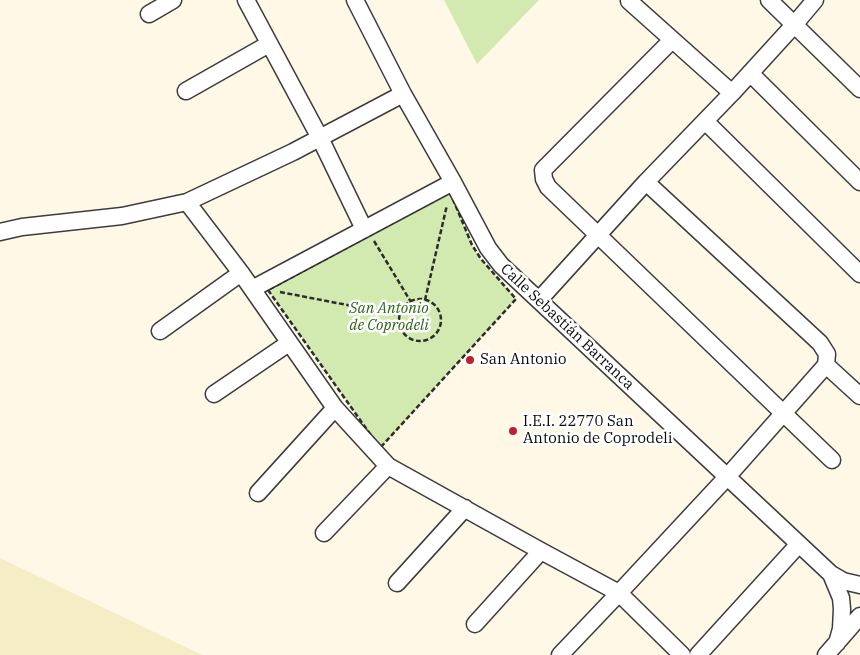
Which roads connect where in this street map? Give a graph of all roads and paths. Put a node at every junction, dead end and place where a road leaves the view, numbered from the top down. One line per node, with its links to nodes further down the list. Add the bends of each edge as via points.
1 (173, 0): 7 (street)
2 (246, 0): 10 (street)
3 (355, 0): 15 (street, Calle Sebastián Barranca)
4 (769, 0): 8 (street)
5 (815, 0): 8 (street)
6 (629, 1): 9 (street)
7 (149, 14)
8 (794, 24): 11 (street); 12 (street)
9 (672, 40): 14 (street); 24 (street, via 543,170 548,187)
10 (269, 44): 13 (street); 17 (street)
11 (750, 73): 14 (street); 19 (street)
12 (860, 89)
13 (186, 91)
14 (732, 93): 16 (street)
15 (403, 94): 17 (street); 20 (street, Calle Sebastián Barranca)
16 (705, 121): 18 (street); 26 (street)
17 (320, 138): 21 (street); 23 (street)
18 (646, 182): 24 (street); 34 (street, via 820,343 827,354)
19 (860, 182)
20 (452, 187): 23 (street); 23 (path); 27 (path, via 480,260 516,299 380,448); 28 (path); 29 (street, Calle Sebastián Barranca, via 501,265)
21 (187, 202): 22 (street, via 122,216); 25 (street)
22 (0, 232)
23 (367, 232): 27 (street); 27 (path); 30 (path)
24 (599, 235): 29 (street); 38 (street)
25 (240, 273): 27 (street); 32 (street)
26 (860, 274)
27 (260, 290): 31 (path); 33 (street)
28 (425, 300): 30 (path); 31 (path, via 435,305 442,318 434,337 421,342 408,338 400,328)
29 (539, 300): 41 (street, Calle Sebastián Barranca)
30 (411, 302): 31 (path, via 402,308)
31 (399, 315)
32 (160, 331)
33 (289, 342): 35 (street); 37 (street)
34 (826, 365): 36 (street); 38 (street)
35 (214, 394)
36 (860, 396)
37 (335, 408): 40 (street); 42 (street)
38 (783, 414): 39 (street); 41 (street)
39 (832, 460)
40 (388, 466): 43 (street); 44 (street)
41 (727, 477): 45 (street, Calle Sebastián Barranca); 50 (street)
42 (258, 493)
43 (465, 508): 46 (street); 48 (street)
44 (324, 533)
45 (799, 544): 47 (street, Calle Sebastián Barranca); 56 (street)
46 (541, 552): 50 (street); 52 (street)
47 (831, 574): 49 (street, Calle Sebastián Barranca); 53 (street, via 841,598 842,610 840,629)
48 (397, 583)
49 (860, 585)
50 (619, 593): 54 (street); 55 (street)
51 (860, 616): 53 (street)
52 (475, 624)
53 (831, 649)
54 (560, 655)
55 (682, 655)
56 (698, 655)

